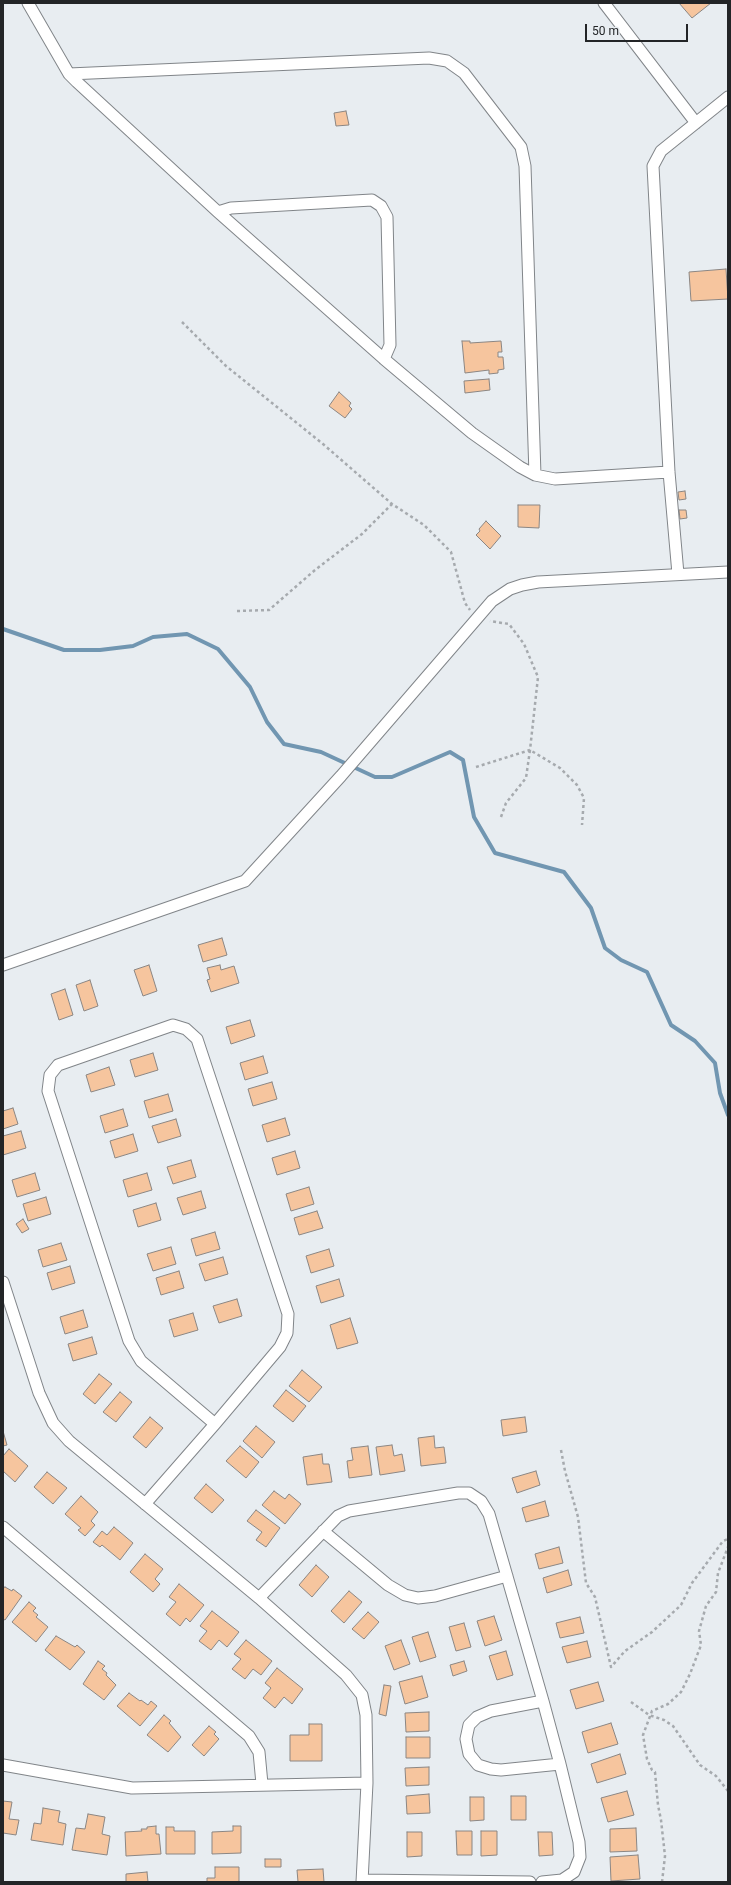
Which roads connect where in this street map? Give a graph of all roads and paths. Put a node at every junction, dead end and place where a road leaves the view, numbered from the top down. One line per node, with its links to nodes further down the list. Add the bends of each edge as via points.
1 (28, 3): 3 (street)
2 (604, 3): 5 (street)
3 (69, 74): 6 (street); 10 (street, via 429,58 447,61 464,73 521,147 525,166)
4 (728, 97): 5 (street)
5 (696, 123): 9 (street, via 661,151 653,166)
6 (218, 212): 8 (street); 8 (street, via 231,208 372,200 382,206 387,217 390,345)
7 (182, 322): 11 (path, via 226,366)
8 (384, 358): 10 (street, via 472,433)
9 (669, 472): 10 (street, via 555,479); 13 (street)
10 (535, 475)
11 (392, 504): 14 (path, via 362,534 269,610); 15 (path, via 424,526 451,552 465,603)
12 (728, 572): 13 (street)
13 (678, 574): 15 (street, via 522,585 501,594)
14 (237, 611)
15 (477, 619): 16 (path, via 509,624 524,644 538,677); 20 (street, via 341,776 245,881)
16 (530, 750): 17 (path); 18 (path, via 526,778 506,803); 19 (path, via 560,768 577,785 584,798)
17 (476, 767)
18 (501, 817)
19 (582, 825)
20 (3, 964)
21 (3, 1282): 24 (street, via 39,1393 53,1423 69,1441)
22 (215, 1424): 22 (street, via 280,1347 287,1333 288,1314 196,1039 186,1029 174,1025 58,1065 50,1075 48,1091 129,1341 141,1361); 24 (street)
23 (561, 1450): 27 (path, via 564,1471 578,1517 586,1583 595,1597 611,1667 625,1651 652,1632 681,1605 692,1583 723,1541)
24 (145, 1504): 30 (street)
25 (3, 1526): 37 (street, via 249,1736 259,1752)
26 (323, 1531): 29 (street, via 388,1585 405,1595 418,1598 436,1596); 29 (street, via 338,1516 349,1511 458,1493 469,1494 481,1501 489,1514); 30 (street)
27 (728, 1539)
28 (728, 1547): 33 (path, via 718,1573 716,1592 706,1606 699,1631 701,1645 690,1674 680,1692 668,1704 652,1711)
29 (507, 1576): 31 (street)
30 (259, 1598): 36 (street, via 346,1675 362,1695 366,1715)
31 (543, 1701): 34 (street); 34 (street, via 477,1717 469,1725 466,1739 469,1754 478,1765 491,1769)
32 (631, 1702): 33 (path)
33 (649, 1716): 38 (path, via 664,1720 673,1726 700,1765 716,1776); 42 (path, via 644,1735 647,1759 655,1772 663,1837 665,1856)
34 (560, 1764): 41 (street, via 579,1842 580,1857 574,1872 562,1880)
35 (3, 1765): 37 (street, via 132,1788)
36 (367, 1783): 37 (street); 39 (street)
37 (262, 1784)
38 (728, 1791)
39 (362, 1881): 40 (street)
40 (530, 1882)
41 (542, 1882)
42 (662, 1882)

